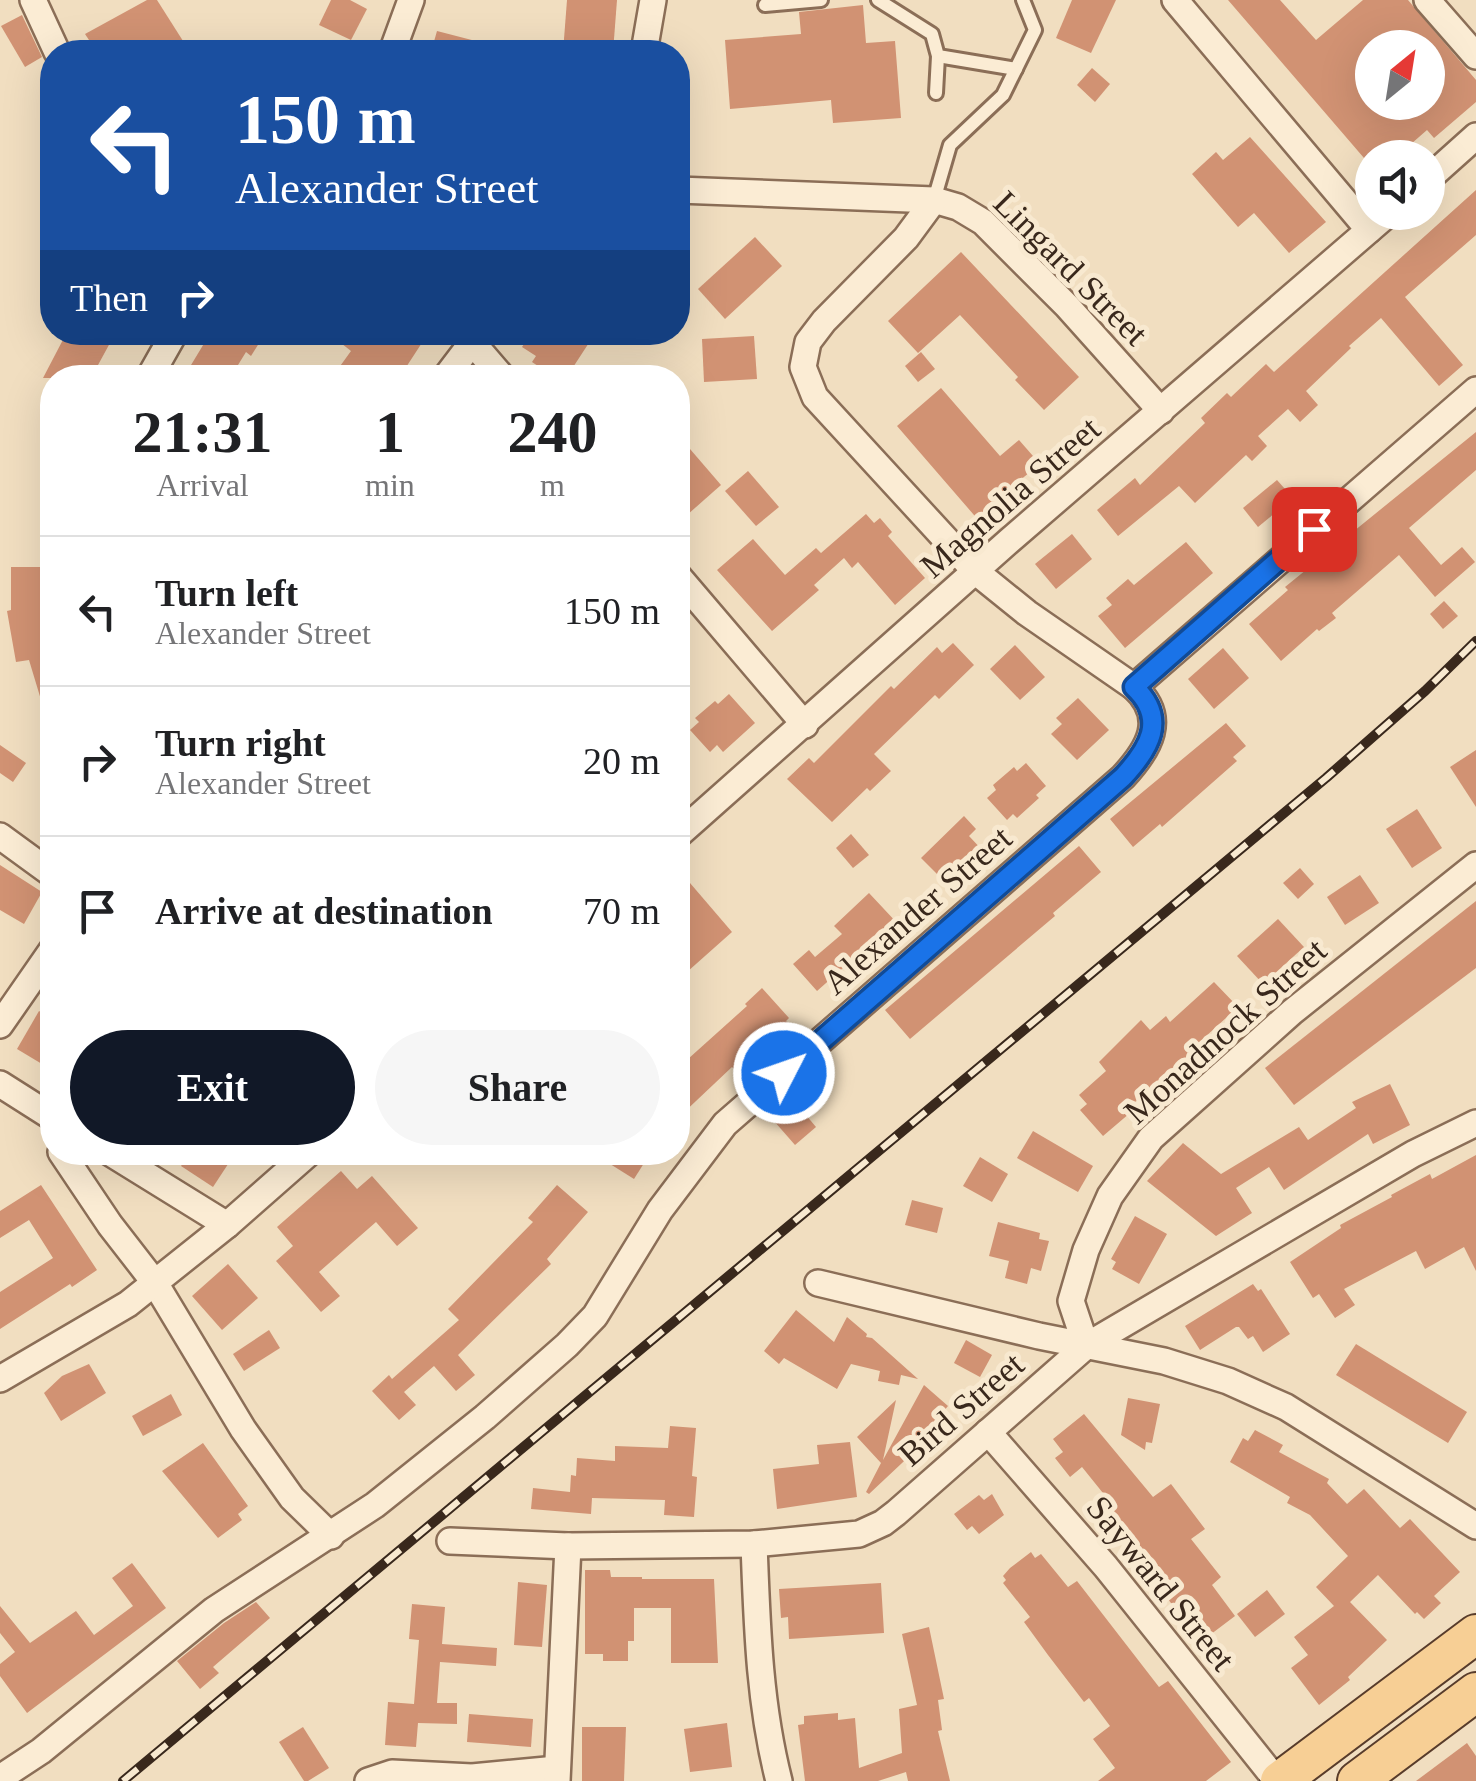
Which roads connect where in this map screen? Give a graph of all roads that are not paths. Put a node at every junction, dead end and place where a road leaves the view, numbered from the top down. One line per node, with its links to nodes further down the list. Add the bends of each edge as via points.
1 (32, 0): 10 (street)
2 (411, 0): 11 (street)
3 (653, 0): 12 (street)
4 (822, 0): 9 (lane)
5 (878, 0): 13 (lane, via 932,34)
6 (1024, 0): 15 (lane, via 1035,30)
7 (1175, 0): 21 (street)
8 (1427, 0): 14 (street)
9 (765, 5)
10 (51, 40)
11 (396, 40)
12 (646, 40)
13 (938, 56): 15 (lane); 16 (lane)
14 (1476, 56)
15 (1016, 69): 20 (lane, via 1003,95 950,145)
16 (936, 93)
17 (1476, 136): 18 (street)
18 (1445, 164)
19 (690, 190): 20 (street, Lingard Street)
20 (934, 200): 26 (street, Lingard Street, via 983,222); 27 (street, via 808,342 803,367 815,397)
21 (1355, 212)
22 (1370, 230): 26 (street, Magnolia Street)
23 (471, 345): 24 (street)
24 (455, 365)
25 (1476, 390): 29 (street)
26 (1161, 411): 27 (street, Magnolia Street)
27 (975, 571): 29 (street); 30 (street, Magnolia Street)
28 (690, 590): 30 (street)
29 (1134, 687): 52 (street, Alexander Street, via 1152,713 1143,756 724,1124 660,1210 596,1316 567,1345 458,1440)
30 (805, 724): 31 (street, Magnolia Street)
31 (690, 825)
32 (0, 836): 33 (street)
33 (40, 865)
34 (1476, 865): 48 (street, Monadnock Street, via 1292,1012 1152,1138 1110,1196 1086,1250 1071,1301)
35 (40, 967): 36 (street)
36 (0, 1024)
37 (0, 1084): 38 (street)
38 (26, 1101): 39 (street); 40 (street)
39 (40, 1110)
40 (40, 1122)
41 (1476, 1123): 48 (street, Bird Street)
42 (70, 1165): 46 (street)
43 (131, 1165): 45 (street)
44 (295, 1165): 45 (street)
45 (227, 1225): 46 (street)
46 (155, 1283): 49 (street); 52 (street, via 242,1429 292,1498)
47 (818, 1284): 48 (street)
48 (1086, 1346): 50 (street, Bird Street); 51 (street, via 1164,1361 1286,1407)
49 (0, 1379)
50 (988, 1432): 54 (street, Bird Street, via 883,1523 859,1534); 62 (street, Sayward Street)
51 (1476, 1526)
52 (331, 1536): 59 (street, Alexander Street, via 214,1610)
53 (450, 1540): 55 (street, Bird Street)
54 (754, 1544): 55 (street, Bird Street); 61 (street, via 758,1668)
55 (568, 1546): 58 (street)
56 (1476, 1634): 62 (main road)
57 (1476, 1692): 63 (main road)
58 (557, 1775): 60 (street, via 392,1773)
59 (0, 1778)
60 (368, 1781)
61 (779, 1781)
62 (1279, 1781)
63 (1357, 1781)

